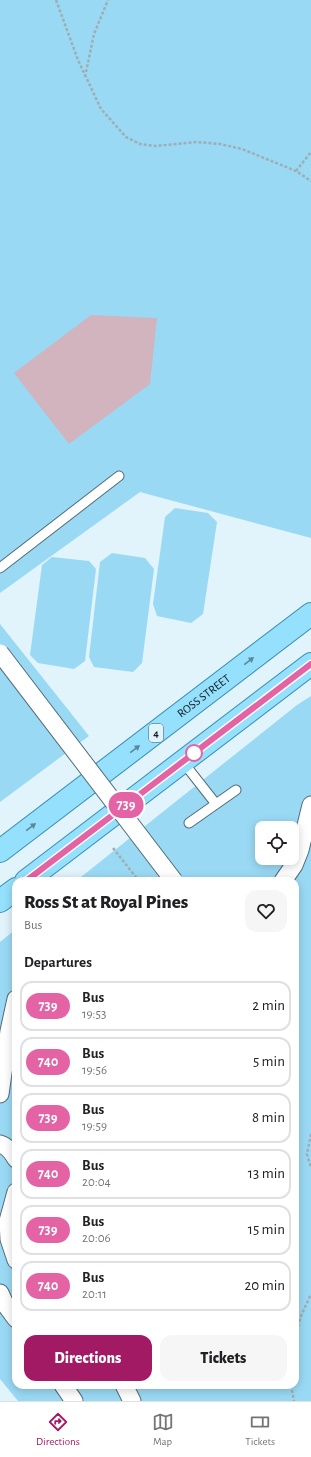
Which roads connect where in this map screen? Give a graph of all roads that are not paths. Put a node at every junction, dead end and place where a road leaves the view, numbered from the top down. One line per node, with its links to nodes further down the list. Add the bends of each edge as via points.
1 (119, 476): 2 (lane)
2 (0, 568)
3 (311, 614): 11 (main road, ROSS STREET / 4, one-way to 3)
4 (0, 652): 13 (street, bridge)
5 (311, 664): 6 (main road)
6 (183, 762): 8 (lane); 12 (main road)
7 (236, 790): 8 (lane)
8 (216, 804): 10 (lane)
9 (311, 806): 14 (street, via 300,850)
10 (189, 823)
11 (0, 851)
12 (31, 877)
13 (171, 877)
14 (286, 877)
15 (12, 892): 16 (main road)
16 (0, 901)
17 (12, 1018): 18 (street)
18 (0, 1094)
19 (0, 1144): 20 (street)
20 (12, 1153)
21 (12, 1196): 22 (street)
22 (0, 1204)
23 (12, 1206): 24 (street, via 8,1221)
24 (12, 1248)
25 (0, 1293): 26 (street)
26 (12, 1314)
27 (66, 1389): 29 (street)
28 (126, 1389): 30 (street)
29 (74, 1401)
30 (132, 1401)

